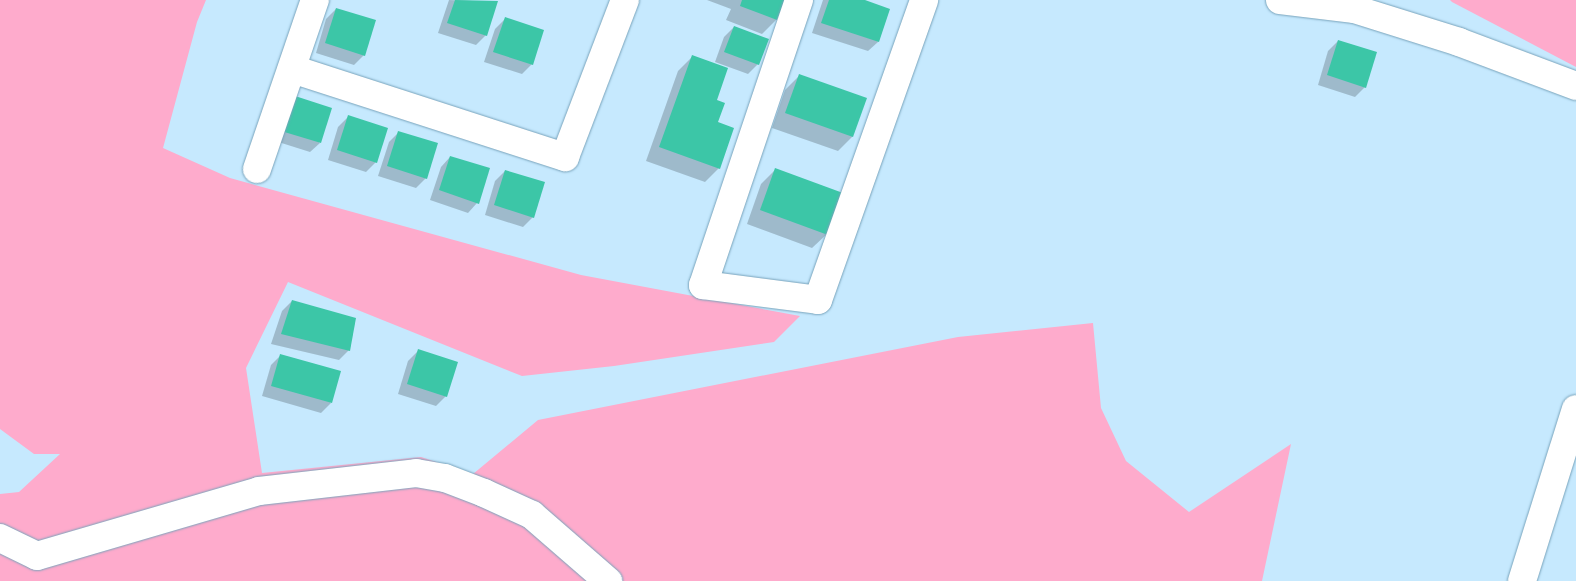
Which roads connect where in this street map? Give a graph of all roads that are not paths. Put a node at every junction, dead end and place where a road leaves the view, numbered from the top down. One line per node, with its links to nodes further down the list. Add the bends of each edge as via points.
1 (315, 0): 6 (street)
2 (626, 0): 6 (street, via 565,157)
3 (799, 0): 4 (street, via 703,284 818,300)
4 (924, 0)
5 (1280, 0): 7 (street, via 1354,9 1459,42)
6 (292, 69): 8 (street)
7 (1576, 86)
8 (257, 169)
9 (1576, 409): 12 (street)
10 (0, 538): 11 (street, via 37,556 259,491 416,473 444,478 532,515)
11 (608, 581)
12 (1522, 581)

